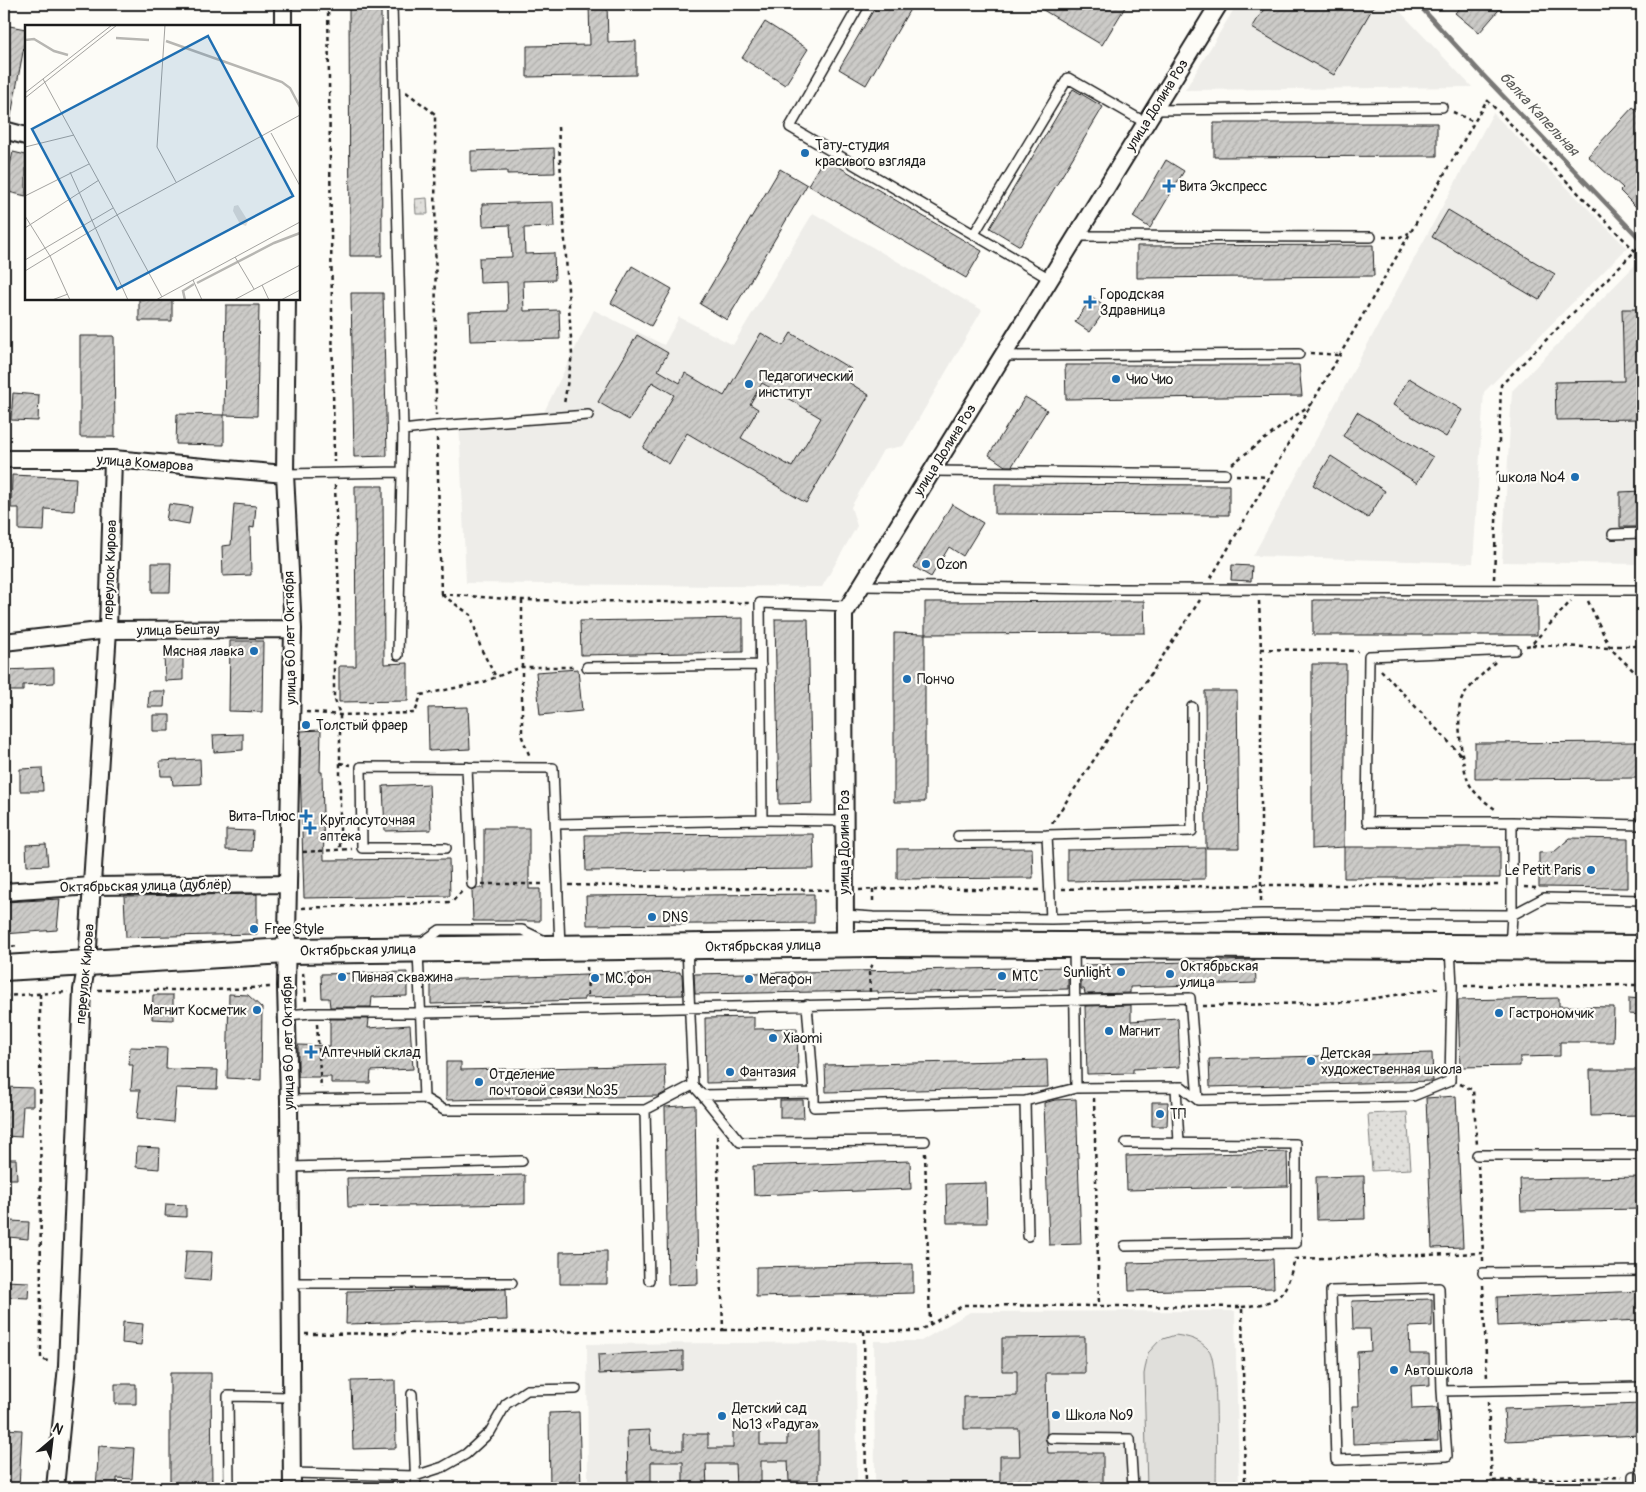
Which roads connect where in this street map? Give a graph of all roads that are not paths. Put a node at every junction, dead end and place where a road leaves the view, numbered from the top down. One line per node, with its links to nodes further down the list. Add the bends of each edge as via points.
1 (283, 4): 5 (street)
2 (392, 4): 18 (lane)
3 (860, 4): 10 (lane, via 790,127)
4 (1219, 4): 7 (street, улица Долина Роз)
5 (283, 25)
6 (1442, 107): 7 (lane)
7 (1150, 116): 10 (lane, via 1068,78); 11 (street, улица Долина Роз)
8 (4, 130): 9 (street)
9 (25, 136)
10 (974, 234): 13 (lane)
11 (1076, 236): 12 (lane); 13 (street, улица Долина Роз)
12 (1371, 237)
13 (1050, 279): 16 (street, улица Долина Роз)
14 (287, 300): 23 (street, улица 60 лет Октября)
15 (1299, 354): 16 (lane)
16 (1003, 356): 21 (street, улица Долина Роз)
17 (588, 415): 18 (lane)
18 (404, 430): 22 (lane)
19 (4, 459): 20 (street, улица Комарова)
20 (113, 459): 23 (street, улица Комарова); 31 (street, переулок Кирова)
21 (932, 471): 24 (lane); 27 (street, улица Долина Роз)
22 (402, 472): 23 (lane); 34 (lane)
23 (285, 474): 30 (street, улица 60 лет Октября)
24 (1225, 474)
25 (1613, 534): 26 (lane)
26 (1642, 534)
27 (862, 586): 28 (lane); 29 (street, улица Долина Роз)
28 (1642, 590)
29 (850, 606): 35 (lane, via 760,603); 40 (street, улица Долина Роз, via 844,614)
30 (293, 628): 31 (street, улица Бештау); 47 (street, улица 60 лет Октября)
31 (108, 630): 32 (street, улица Бештау); 49 (street, переулок Кирова)
32 (4, 642)
33 (1515, 650): 41 (lane, via 1369,656 1367,822)
34 (398, 655)
35 (761, 665): 36 (lane); 39 (lane)
36 (587, 667)
37 (1192, 707): 44 (lane, via 1192,831)
38 (467, 767): 42 (lane, via 553,768); 46 (lane, via 361,767 362,848); 48 (lane)
39 (762, 820): 40 (lane); 42 (lane)
40 (844, 821): 52 (street, улица Долина Роз)
41 (1512, 822): 43 (lane); 53 (lane)
42 (556, 824): 58 (lane)
43 (1642, 825)
44 (1047, 835): 45 (lane); 54 (lane)
45 (958, 836)
46 (446, 848)
47 (288, 884): 49 (street, Октябрьская улица (дублёр)); 63 (street, улица 60 лет Октября)
48 (472, 884)
49 (92, 886): 50 (street, Октябрьская улица (дублёр)); 64 (street, переулок Кирова)
50 (4, 892)
51 (1642, 900): 53 (lane, via 1544,898)
52 (845, 915): 54 (lane); 55 (street, улица Долина Роз)
53 (1512, 915): 54 (lane, via 1261,914); 60 (lane)
54 (1050, 919)
55 (845, 945): 56 (main road, Октябрьская улица); 57 (main road, Октябрьская улица)
56 (1074, 946): 59 (main road, Октябрьская улица); 66 (lane)
57 (687, 947): 58 (main road, Октябрьская улица); 68 (lane)
58 (560, 948): 62 (main road, Октябрьская улица)
59 (1450, 948): 60 (main road, Октябрьская улица); 78 (lane, via 1450,1080 1412,1096)
60 (1510, 948): 61 (main road, Октябрьская улица)
61 (1642, 948)
62 (416, 949): 63 (main road, Октябрьская улица); 69 (lane)
63 (287, 951): 64 (main road, Октябрьская улица); 70 (street, улица 60 лет Октября)
64 (87, 964): 65 (main road, Октябрьская улица); 104 (street, переулок Кирова, via 82,990 67,1366)
65 (4, 968)
66 (1075, 1000): 67 (lane); 73 (lane); 78 (lane, via 1190,998)
67 (807, 1005): 68 (lane); 74 (lane)
68 (690, 1008): 69 (lane); 71 (lane)
69 (421, 1013): 70 (lane); 76 (lane)
70 (288, 1015): 77 (street, улица 60 лет Октября)
71 (693, 1085): 75 (lane); 80 (lane)
72 (1176, 1087): 73 (lane); 78 (lane); 83 (lane)
73 (1076, 1088): 79 (lane)
74 (814, 1094): 75 (lane); 79 (lane, via 814,1107)
75 (702, 1095): 81 (lane, via 740,1142)
76 (424, 1098): 77 (lane); 80 (lane, via 444,1110)
77 (289, 1100): 87 (street, улица 60 лет Октября)
78 (1198, 1100)
79 (1025, 1101): 88 (lane)
80 (645, 1110): 92 (lane)
81 (925, 1141)
82 (1126, 1143): 83 (lane)
83 (1179, 1143): 89 (lane, via 1296,1144 1296,1243)
84 (1477, 1155): 85 (lane)
85 (1642, 1155)
86 (522, 1161): 87 (lane)
87 (290, 1167): 93 (street, улица 60 лет Октября)
88 (1028, 1236)
89 (1126, 1246)
90 (1642, 1271): 91 (lane)
91 (1483, 1273)
92 (649, 1280)
93 (290, 1283): 94 (lane); 99 (street, улица 60 лет Октября)
94 (512, 1283)
95 (1642, 1386): 97 (lane)
96 (576, 1388): 101 (lane, via 527,1390 506,1404 490,1432 466,1454 443,1467)
97 (1442, 1391): 97 (lane, via 1447,1456 1336,1460 1331,1291 1439,1288)
98 (412, 1394): 101 (lane)
99 (291, 1398): 103 (street, улица 60 лет Октября); 105 (lane, via 228,1396)
100 (1051, 1438): 107 (lane, via 1130,1439)
101 (415, 1476): 103 (lane); 106 (lane)
102 (1633, 1476): 108 (lane)
103 (292, 1481)
104 (55, 1488)
105 (229, 1488)
106 (416, 1488)
107 (1133, 1488)
108 (1633, 1488)

